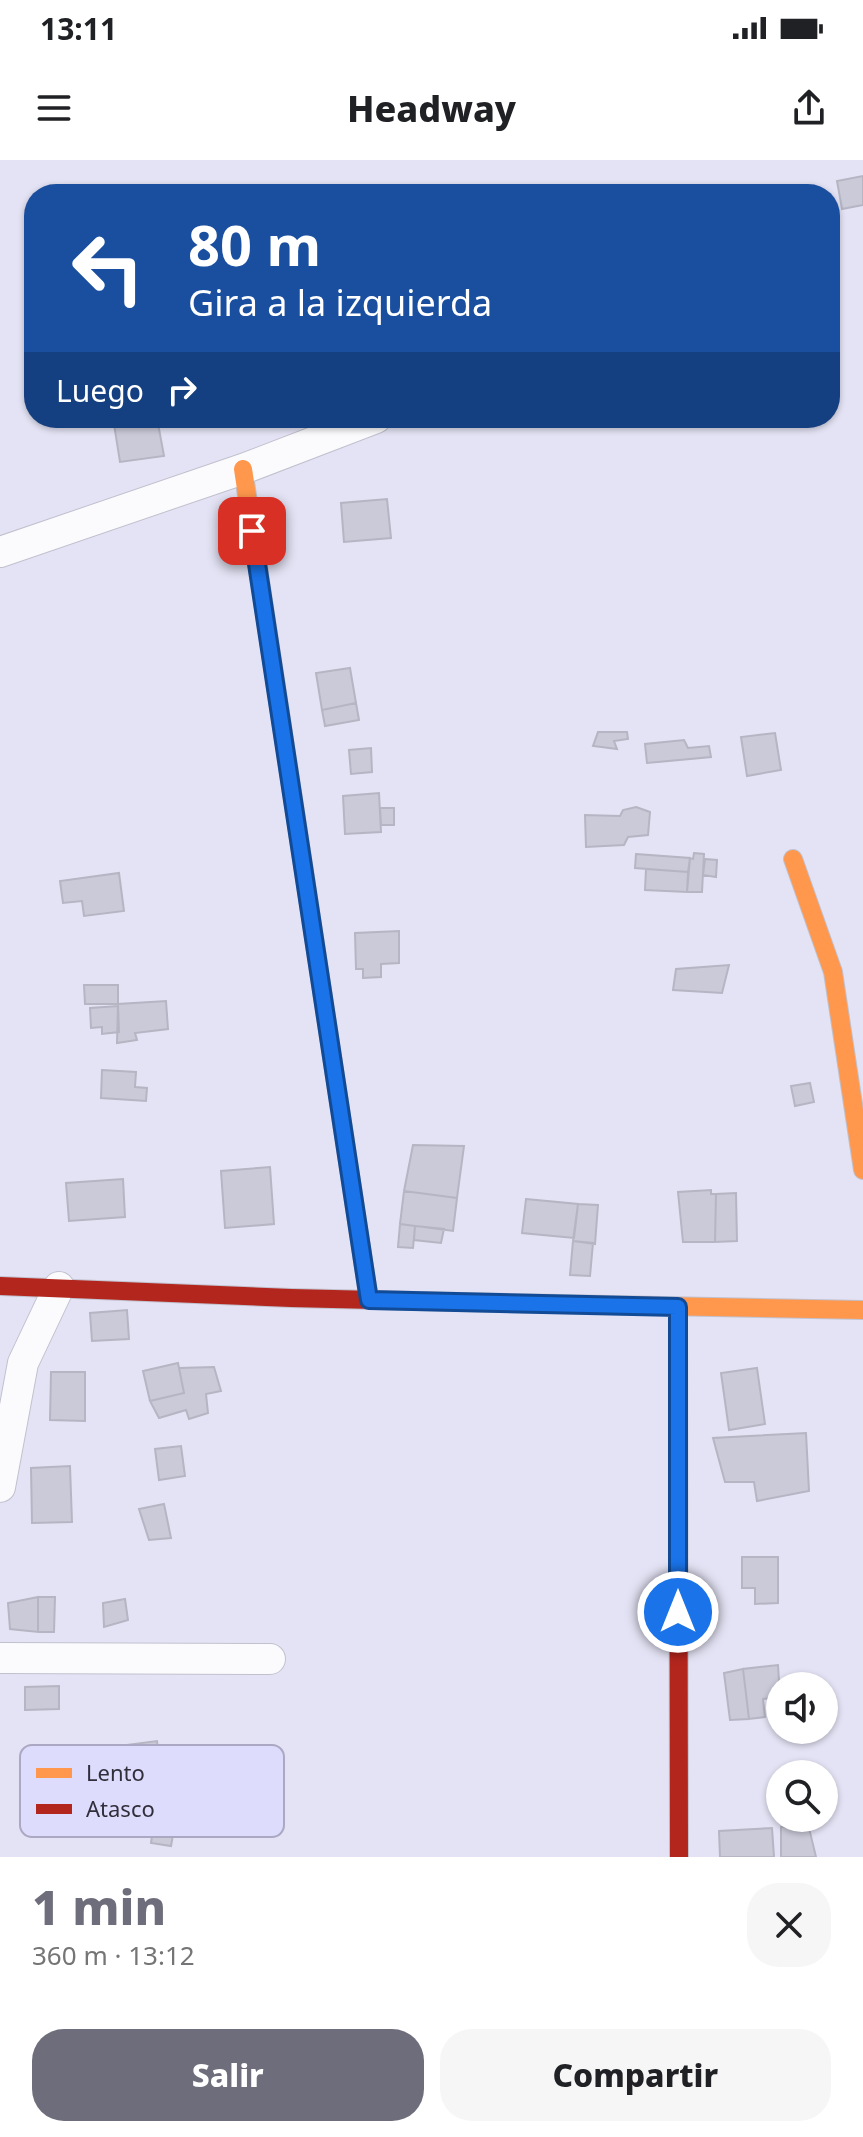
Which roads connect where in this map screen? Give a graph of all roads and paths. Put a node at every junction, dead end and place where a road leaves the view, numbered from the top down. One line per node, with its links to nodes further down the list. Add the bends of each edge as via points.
1 (350, 428): 2 (street)
2 (243, 469): 3 (street); 8 (street)
3 (0, 552)
4 (793, 859): 5 (street, via 833,972)
5 (863, 1170)
6 (0, 1286): 7 (street)
7 (59, 1287): 8 (street); 11 (street, via 23,1363)
8 (369, 1300): 9 (street)
9 (678, 1307): 10 (street); 14 (street)
10 (863, 1310)
11 (0, 1487)
12 (0, 1658): 13 (street)
13 (270, 1659)
14 (679, 1857)

